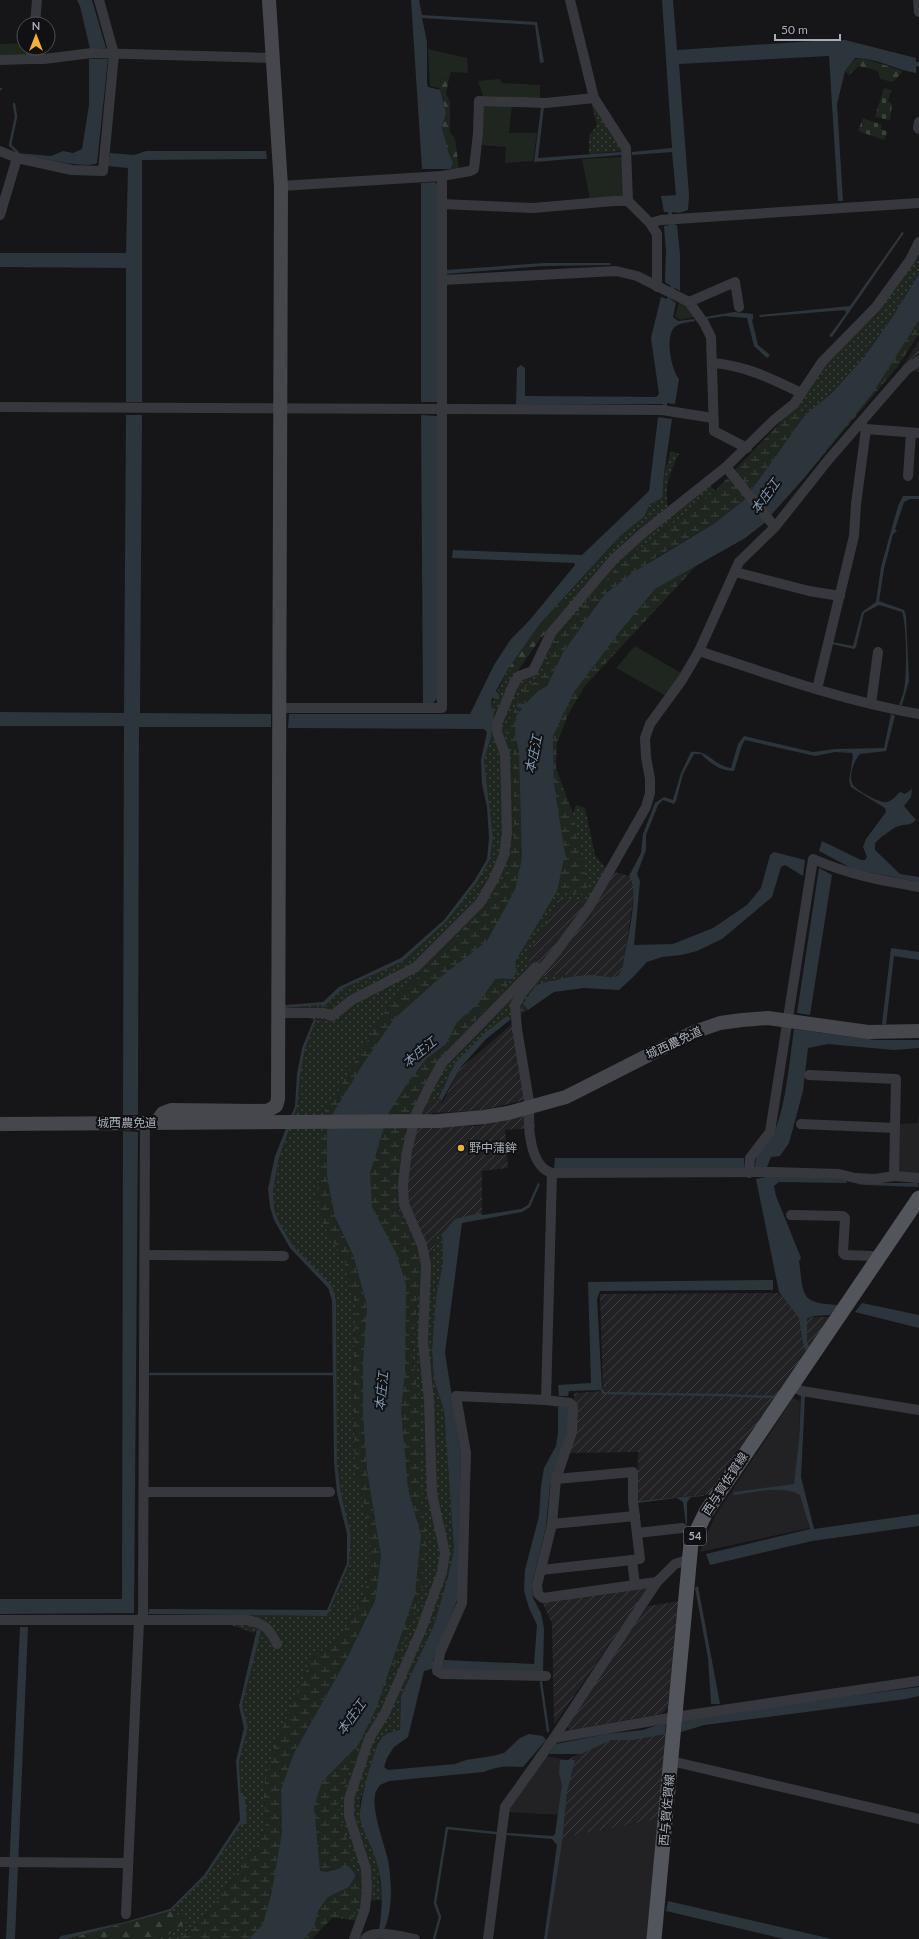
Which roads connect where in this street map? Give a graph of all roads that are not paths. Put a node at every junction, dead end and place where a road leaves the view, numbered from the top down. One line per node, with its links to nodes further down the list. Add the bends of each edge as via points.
1 (37, 0): 7 (street)
2 (99, 0): 8 (street)
3 (269, 0): 10 (street)
4 (570, 0): 12 (street)
5 (918, 0): 6 (street)
6 (919, 12)
7 (36, 16)
8 (114, 54): 9 (street, via 92,53 44,59); 10 (street); 16 (street, via 103,171 72,170)
9 (31, 58): 11 (street)
10 (273, 58): 18 (street)
11 (0, 60)
12 (594, 98): 17 (street, via 546,103 479,101 474,169); 19 (street, via 626,148)
13 (919, 122): 14 (street)
14 (919, 129)
15 (0, 151): 16 (street)
16 (17, 158): 22 (street)
17 (433, 176): 18 (street); 21 (street)
18 (281, 186): 33 (street)
19 (628, 201): 21 (street, via 533,208); 23 (street)
20 (919, 203): 23 (street, via 661,220)
21 (442, 204): 25 (street)
22 (0, 215)
23 (650, 223): 26 (street, via 657,234)
24 (919, 242): 31 (street, via 910,260 876,307 822,362)
25 (443, 280): 26 (street, via 616,271 637,276); 34 (street)
26 (657, 287): 27 (street)
27 (689, 302): 28 (street, via 734,282); 30 (street, via 704,322 711,337)
28 (739, 307)
29 (919, 361): 36 (street, via 907,369)
30 (712, 363): 31 (street, via 729,364); 35 (street)
31 (802, 392): 38 (street, via 794,404)
32 (0, 407): 33 (street)
33 (282, 408): 34 (street); 48 (street)
34 (442, 410): 35 (street, via 665,410); 48 (street, via 442,708)
35 (713, 418): 38 (street, via 714,431)
36 (864, 427): 37 (street); 41 (street, via 829,459); 43 (street, via 854,536)
37 (915, 433): 40 (street)
38 (747, 448): 39 (street)
39 (727, 468): 41 (street); 52 (street, via 643,533 614,559 551,633 534,671 519,676 514,683 496,732 505,754 507,833 504,855 480,903 416,967 352,1000 332,1016 324,1013)
40 (908, 476)
41 (774, 526): 42 (street, via 739,562)
42 (735, 572): 43 (street, via 809,591); 44 (street)
43 (840, 596): 46 (street)
44 (699, 651): 46 (street); 51 (street, via 682,680 650,724 645,738 650,779 646,807 589,907)
45 (878, 652): 47 (street)
46 (817, 689): 47 (street)
47 (871, 704): 49 (street)
48 (280, 708): 52 (street)
49 (919, 714)
50 (919, 887): 53 (street, via 862,877 813,859)
51 (560, 945): 56 (street, via 515,1005); 97 (street, via 548,954 442,1063 416,1114 408,1151 404,1204 422,1245 426,1265 423,1340 429,1401 432,1494 445,1553 442,1572 421,1630 385,1714 369,1739 349,1799 349,1816 366,1869 367,1888 365,1909)
52 (279, 1013): 57 (street, via 276,1106 267,1111 171,1110)
53 (789, 1021): 54 (street, 城西農免道, via 868,1032); 56 (street, 城西農免道, via 768,1018 742,1020 694,1032 566,1097); 62 (street, via 770,1132 750,1158)
54 (919, 1031)
55 (808, 1075): 60 (street, via 896,1079)
56 (530, 1107): 57 (street, 城西農免道, via 484,1117 439,1121); 61 (street, via 534,1156 546,1172)
57 (151, 1123): 58 (street, 城西農免道); 67 (street)
58 (0, 1124)
59 (801, 1124): 60 (street)
60 (895, 1128): 63 (street)
61 (552, 1173): 62 (street); 71 (street)
62 (749, 1173): 63 (street, via 839,1174 875,1179)
63 (894, 1176): 64 (street)
64 (919, 1178)
65 (919, 1198): 69 (main road, 西与賀佐賀線 / 54)
66 (791, 1215): 69 (street, via 843,1216 843,1253)
67 (145, 1255): 68 (street); 74 (street)
68 (284, 1256)
69 (878, 1258): 70 (main road, 西与賀佐賀線 / 54)
70 (791, 1386): 72 (street, via 802,1391); 80 (main road, 西与賀佐賀線 / 54, via 706,1512 691,1542)
71 (546, 1400): 73 (street, via 570,1403 573,1406 572,1432); 88 (street, via 456,1396 466,1453 462,1603 440,1653 437,1671 442,1674)
72 (919, 1410)
73 (556, 1479): 76 (street, via 633,1472); 77 (street)
74 (144, 1492): 75 (street); 86 (street, via 143,1615)
75 (330, 1492)
76 (635, 1516): 77 (street); 79 (street)
77 (552, 1524): 82 (street)
78 (682, 1528): 79 (street)
79 (637, 1533): 81 (street, via 640,1559)
80 (690, 1558): 83 (street, via 675,1564); 90 (main road, 西与賀佐賀線 / 54)
81 (632, 1560): 82 (street); 84 (street)
82 (541, 1570): 84 (street, via 537,1585 538,1594 542,1598)
83 (657, 1582): 84 (street); 91 (street)
84 (635, 1585)
85 (0, 1620): 86 (street)
86 (139, 1621): 87 (street, via 247,1620 260,1623 271,1630); 95 (street)
87 (277, 1644)
88 (546, 1676)
89 (919, 1681): 90 (street)
90 (675, 1717): 91 (street); 92 (main road, 西与賀佐賀線 / 54)
91 (554, 1738): 100 (street, via 505,1807)
92 (671, 1761): 93 (street); 101 (main road, 西与賀佐賀線 / 54)
93 (919, 1819)
94 (3, 1862): 95 (street)
95 (127, 1863): 96 (street)
96 (126, 1914)
97 (354, 1939)
98 (365, 1939): 99 (street, via 374,1933)
99 (415, 1939)
100 (488, 1939)
101 (654, 1939)

